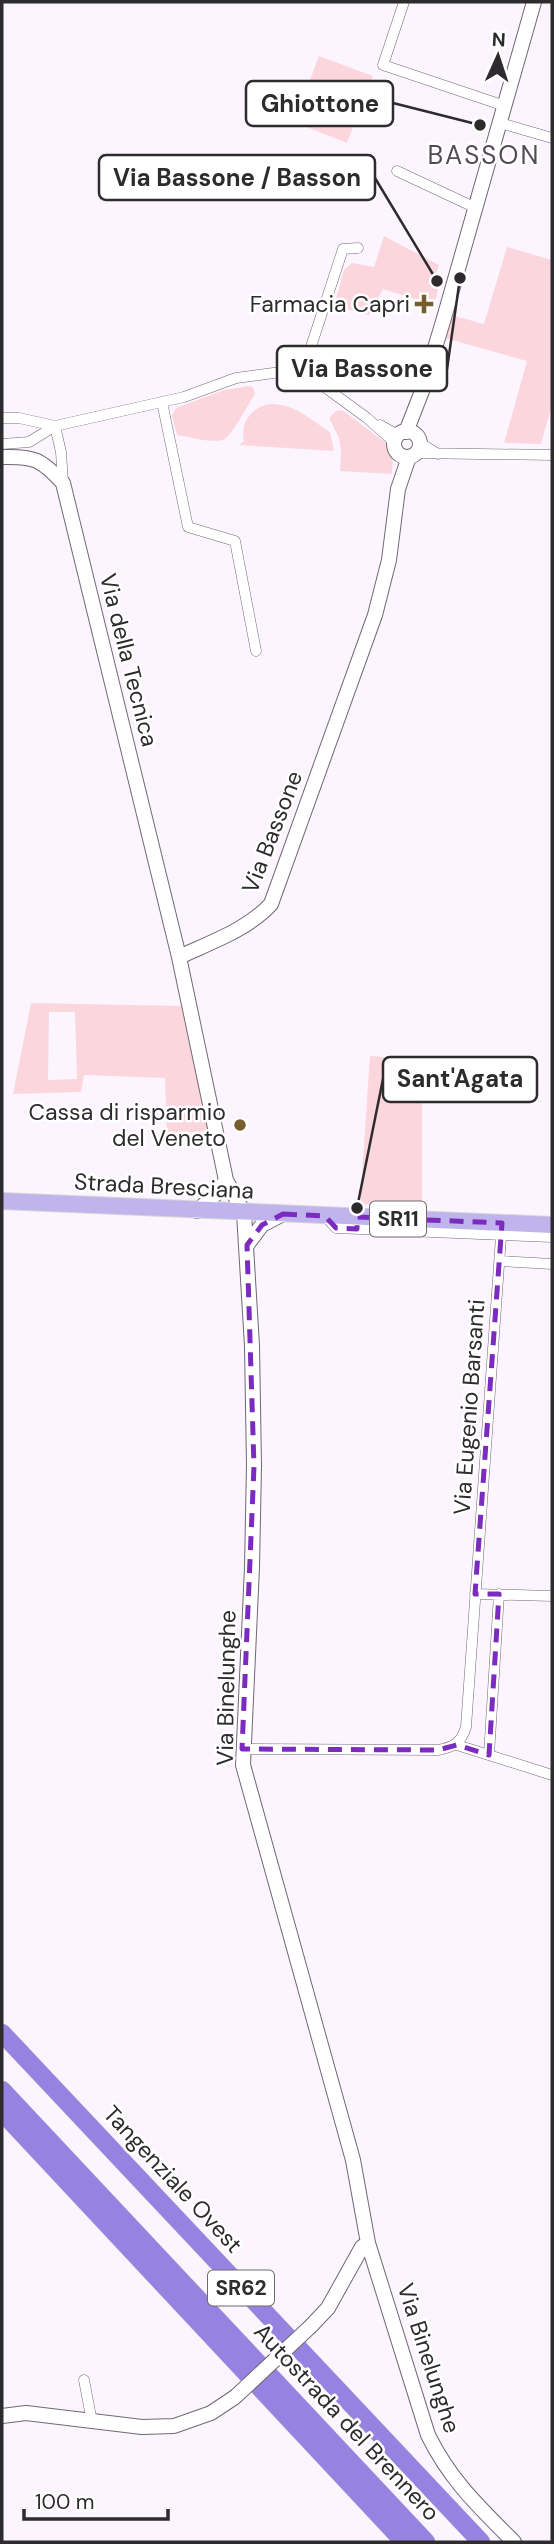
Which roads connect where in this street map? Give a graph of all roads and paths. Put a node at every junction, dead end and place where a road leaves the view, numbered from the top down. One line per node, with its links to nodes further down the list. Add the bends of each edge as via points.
1 (404, 2): 3 (street, via 383,65)
2 (534, 2): 3 (street)
3 (505, 106): 4 (street)
4 (500, 122): 5 (street); 7 (street)
5 (552, 138)
6 (397, 171): 7 (street)
7 (476, 208): 14 (street, Via Bassone)
8 (358, 248): 9 (street, via 344,249)
9 (302, 374): 10 (street, via 236,378); 14 (street)
10 (162, 402): 12 (street); 18 (street, via 188,527 235,541)
11 (2, 418): 12 (street)
12 (55, 426): 13 (street, via 29,442); 17 (street, Via della Tecnica)
13 (2, 444)
14 (407, 444): 15 (street, via 438,454); 19 (street, Via Bassone, via 389,560 375,615 271,904 244,926)
15 (552, 455)
16 (2, 457): 17 (street, via 39,460)
17 (63, 483): 19 (street, Via della Tecnica)
18 (256, 651)
19 (179, 957): 20 (street)
20 (226, 1180): 22 (street); 23 (street)
21 (2, 1201): 22 (main road, Strada Bresciana / SR11)
22 (197, 1210): 23 (main road, Strada Bresciana / SR11)
23 (244, 1213): 24 (main road, Strada Bresciana / SR11); 28 (street, Via Binelunghe)
24 (283, 1214): 26 (main road, Strada Bresciana / SR11, via 357,1223); 28 (street, via 262,1225)
25 (552, 1225): 26 (main road, Strada Bresciana / SR11)
26 (502, 1229): 27 (street, Strada Bresciana); 29 (street, Via Eugenio Barsanti)
27 (552, 1237)
28 (247, 1245): 35 (street, Via Binelunghe, via 254,1466)
29 (500, 1261): 30 (street); 31 (street, Via Eugenio Barsanti)
30 (552, 1264)
31 (475, 1594): 32 (street); 34 (street, Via Eugenio Barsanti, via 466,1727)
32 (499, 1594): 33 (street); 36 (street)
33 (552, 1596)
34 (457, 1745): 35 (street, via 438,1750); 36 (street)
35 (242, 1749): 42 (street, Via Binelunghe, via 353,2160)
36 (489, 1755): 37 (street)
37 (552, 1774)
38 (2, 2033): 49 (highway, Tangenziale Ovest / SR62)
39 (2, 2049): 48 (highway, Tangenziale Ovest / SR62)
40 (2, 2090): 47 (highway, Autostrada del Brennero)
41 (2, 2112): 46 (highway, Autostrada del Brennero)
42 (368, 2243): 45 (street, bridge, via 328,2308 235,2397 211,2413 174,2426); 50 (street, Via Binelunghe, via 428,2435 441,2463)
43 (84, 2380): 45 (street)
44 (2, 2416): 45 (street, via 26,2413)
45 (92, 2423)
46 (404, 2542)
47 (426, 2542)
48 (466, 2542)
49 (481, 2542)
50 (514, 2542)

